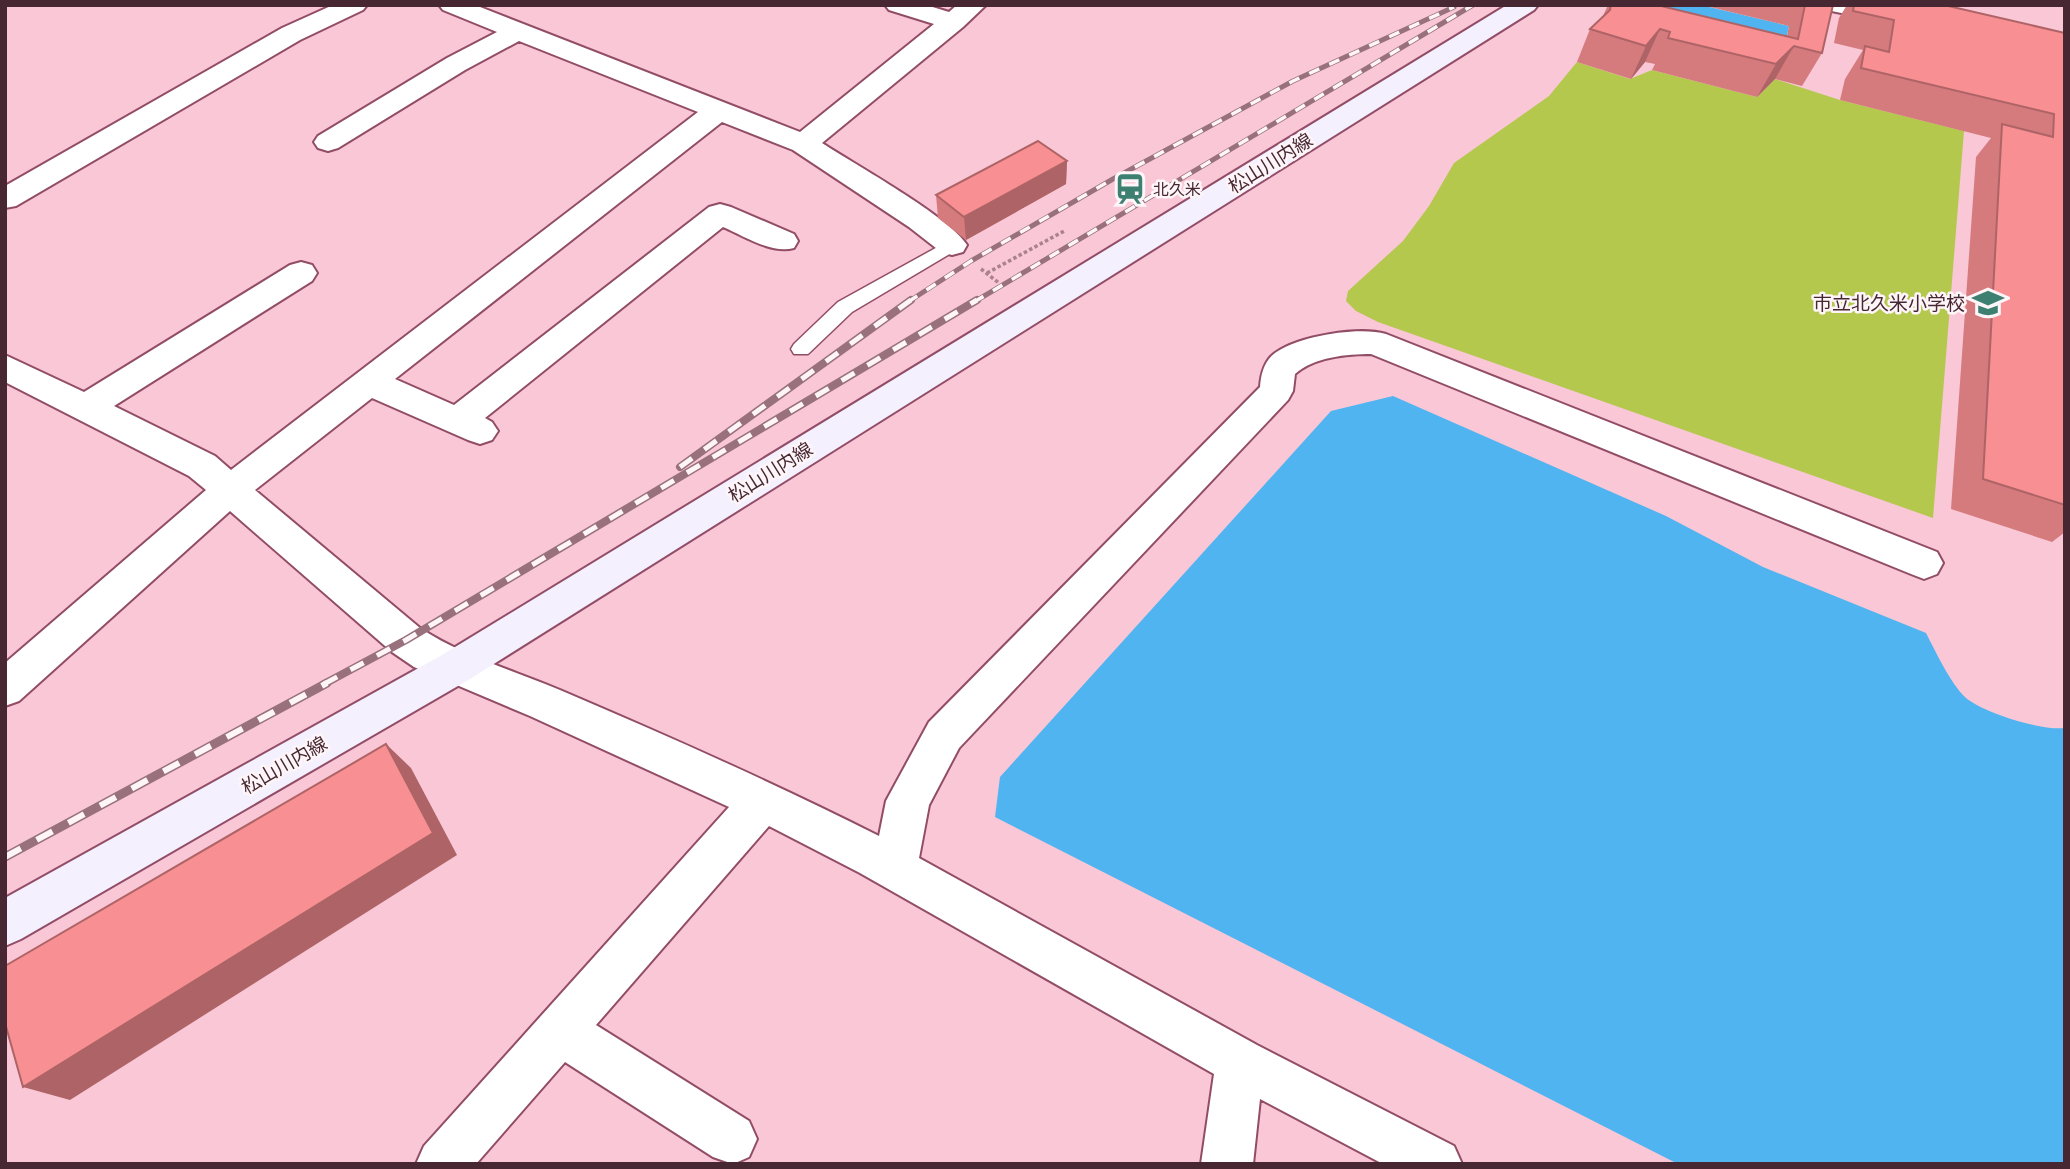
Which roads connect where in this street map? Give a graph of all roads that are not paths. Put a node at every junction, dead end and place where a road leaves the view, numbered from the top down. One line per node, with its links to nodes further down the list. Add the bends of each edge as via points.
1 (354, 5): 12 (street, via 291,34)
2 (452, 5): 8 (street)
3 (898, 5): 6 (street)
4 (1836, 5): 7 (street)
5 (1514, 7): 22 (main road, 松山川内線)
6 (963, 13): 11 (street)
7 (1927, 22)
8 (518, 31): 9 (street); 10 (street)
9 (719, 110): 11 (street); 18 (street)
10 (328, 142)
11 (803, 144): 14 (street)
12 (5, 199)
13 (783, 241): 18 (street, via 720,214 470,426)
14 (951, 245): 16 (lane, via 845,307)
15 (301, 273): 19 (street)
16 (801, 349)
17 (5, 367): 19 (street)
18 (369, 382): 20 (street)
19 (86, 407): 20 (street, via 202,466)
20 (231, 489): 22 (street, via 406,640); 23 (street)
21 (1924, 563): 25 (street, via 1374,342 1354,341 1292,357 1280,368 1276,391 944,735 908,801)
22 (456, 667): 24 (street); 26 (main road, 松山川内線)
23 (5, 688)
24 (763, 801): 25 (street); 27 (street)
25 (894, 868): 28 (street)
26 (5, 923)
27 (559, 1030): 29 (street); 31 (street)
28 (1240, 1062): 30 (street); 32 (street)
29 (731, 1139)
30 (1391, 1152): 33 (street)
31 (442, 1164)
32 (1227, 1164)
33 (1436, 1164)

